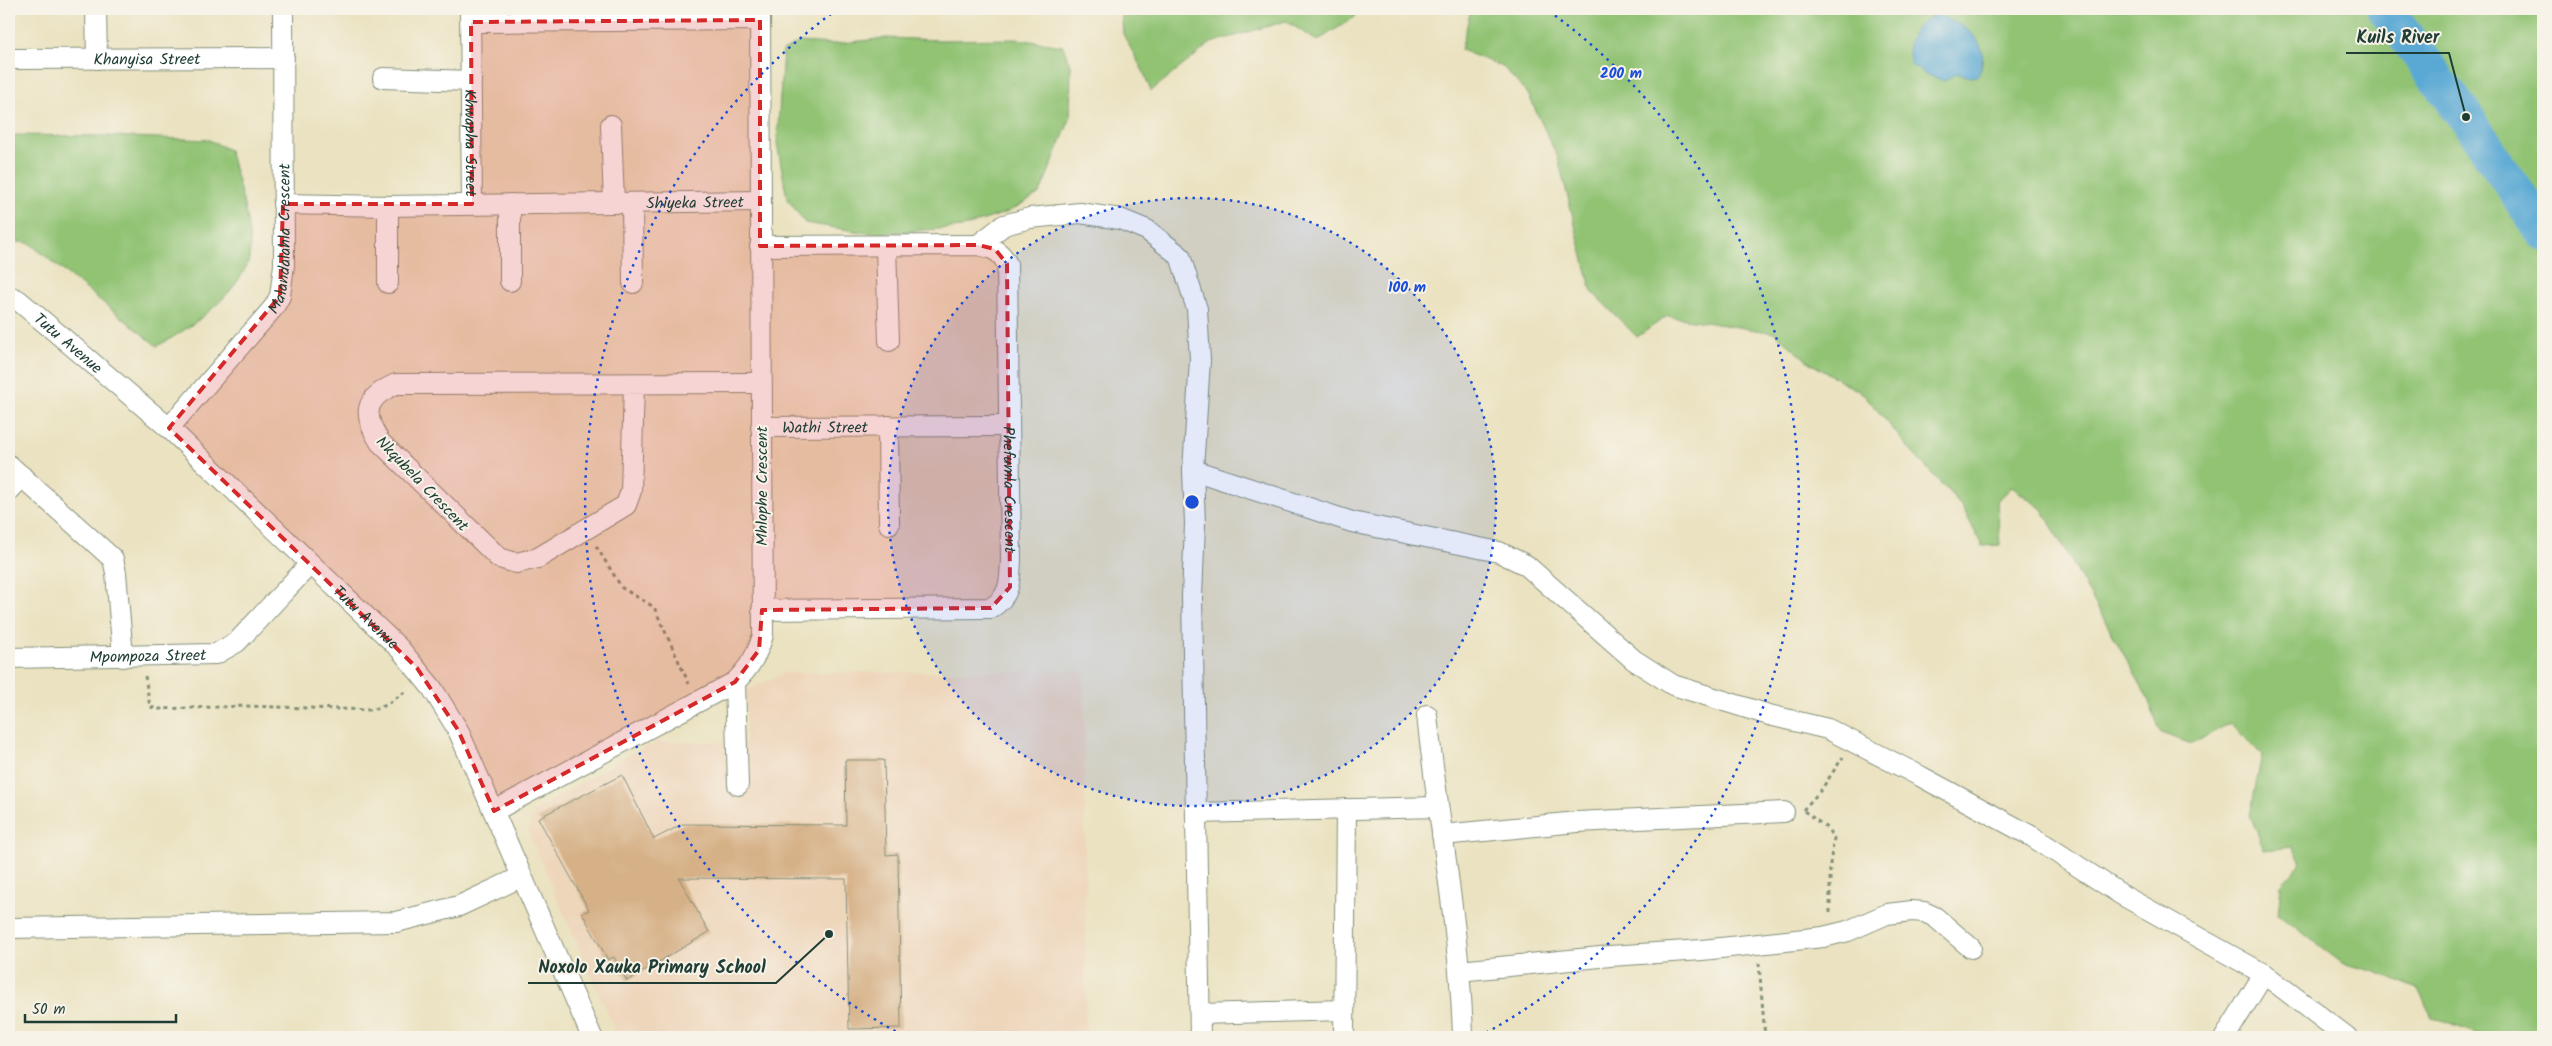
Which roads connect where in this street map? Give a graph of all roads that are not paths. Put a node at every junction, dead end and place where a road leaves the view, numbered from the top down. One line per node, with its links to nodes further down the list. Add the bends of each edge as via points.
1 (96, 9): 8 (street)
2 (283, 9): 6 (street, Malandalahla Crescent)
3 (760, 14): 5 (street); 12 (street, Mhlophe Crescent)
4 (471, 15): 5 (street); 10 (street, Khwapha Street)
5 (613, 15)
6 (284, 58): 8 (street, Khanyisa Street); 14 (street, Malandalahla Crescent)
7 (9, 59): 8 (street, Khanyisa Street)
8 (97, 59)
9 (383, 78): 10 (street, Khwapha Street)
10 (471, 81): 15 (street, Khwapha Street)
11 (611, 125): 13 (street, Shiyeka Street)
12 (760, 201): 13 (street, Shiyeka Street); 19 (street, Mhlophe Crescent)
13 (623, 203): 16 (street, Shiyeka Street); 23 (street, Shiyeka Street)
14 (283, 204): 17 (street, Shiyeka Street); 31 (street, Malandalahla Crescent, via 283,281 280,296)
15 (472, 204): 16 (street, Shiyeka Street); 17 (street, Shiyeka Street)
16 (510, 204): 21 (street)
17 (388, 206): 22 (street)
18 (978, 245): 20 (street, Phefumla Crescent); 29 (street, Phefumla Crescent, via 1001,253 1006,264); 32 (street, via 1004,226 1030,218 1080,213 1120,219 1147,230 1180,256 1197,309 1200,360)
19 (760, 246): 20 (street, Phefumla Crescent); 26 (street, Mhlophe Crescent)
20 (886, 246): 25 (street)
21 (510, 281)
22 (388, 283)
23 (634, 283)
24 (9, 296): 31 (street, Tutu Avenue, via 18,300)
25 (888, 341)
26 (761, 383): 27 (street, Nkqubela Crescent); 30 (street, Mhlophe Crescent)
27 (634, 384): 27 (street, Nkqubela Crescent, via 396,384 374,396 368,421 380,442 499,558 506,562 525,562 538,558 620,510 630,498)
28 (888, 426): 29 (street, Wathi Street); 30 (street, Wathi Street); 34 (street, Wathi Street)
29 (1009, 426): 36 (street, Phefumla Crescent, via 1010,587 998,604 984,609)
30 (761, 427): 36 (street, Mhlophe Crescent)
31 (169, 428): 35 (street, Tutu Avenue)
32 (1194, 470): 46 (street); 52 (street, via 1352,522 1499,552 1526,564 1634,660 1672,685 1828,729 2033,837 2122,895)
33 (13, 477): 37 (street, via 113,559)
34 (889, 524)
35 (310, 564): 37 (street, Mpompoza Street, via 225,651); 44 (street, Tutu Avenue, via 400,649 432,688 458,730)
36 (762, 610): 39 (street, Mhlophe Crescent, via 763,635 759,650)
37 (133, 657): 38 (street, Mpompoza Street)
38 (9, 658)
39 (736, 682): 41 (street); 44 (street, Mhlophe Crescent)
40 (1427, 715): 42 (street)
41 (738, 785)
42 (1438, 807): 43 (street); 47 (street)
43 (1346, 809): 46 (street); 53 (street)
44 (494, 811): 48 (street, Tutu Avenue)
45 (1793, 811): 47 (street, via 1577,822)
46 (1196, 813): 54 (street)
47 (1442, 835): 51 (street)
48 (521, 877): 49 (street, via 459,906 396,922); 55 (street, Tutu Avenue)
49 (9, 928)
50 (1971, 948): 51 (street, via 1935,917 1924,912 1887,914 1831,935)
51 (1460, 971): 58 (street)
52 (2264, 974): 59 (street); 60 (street)
53 (1344, 1010): 54 (street); 57 (street)
54 (1200, 1014): 56 (street)
55 (592, 1037)
56 (1200, 1037)
57 (1344, 1037)
58 (1462, 1037)
59 (2224, 1037)
60 (2348, 1037)

